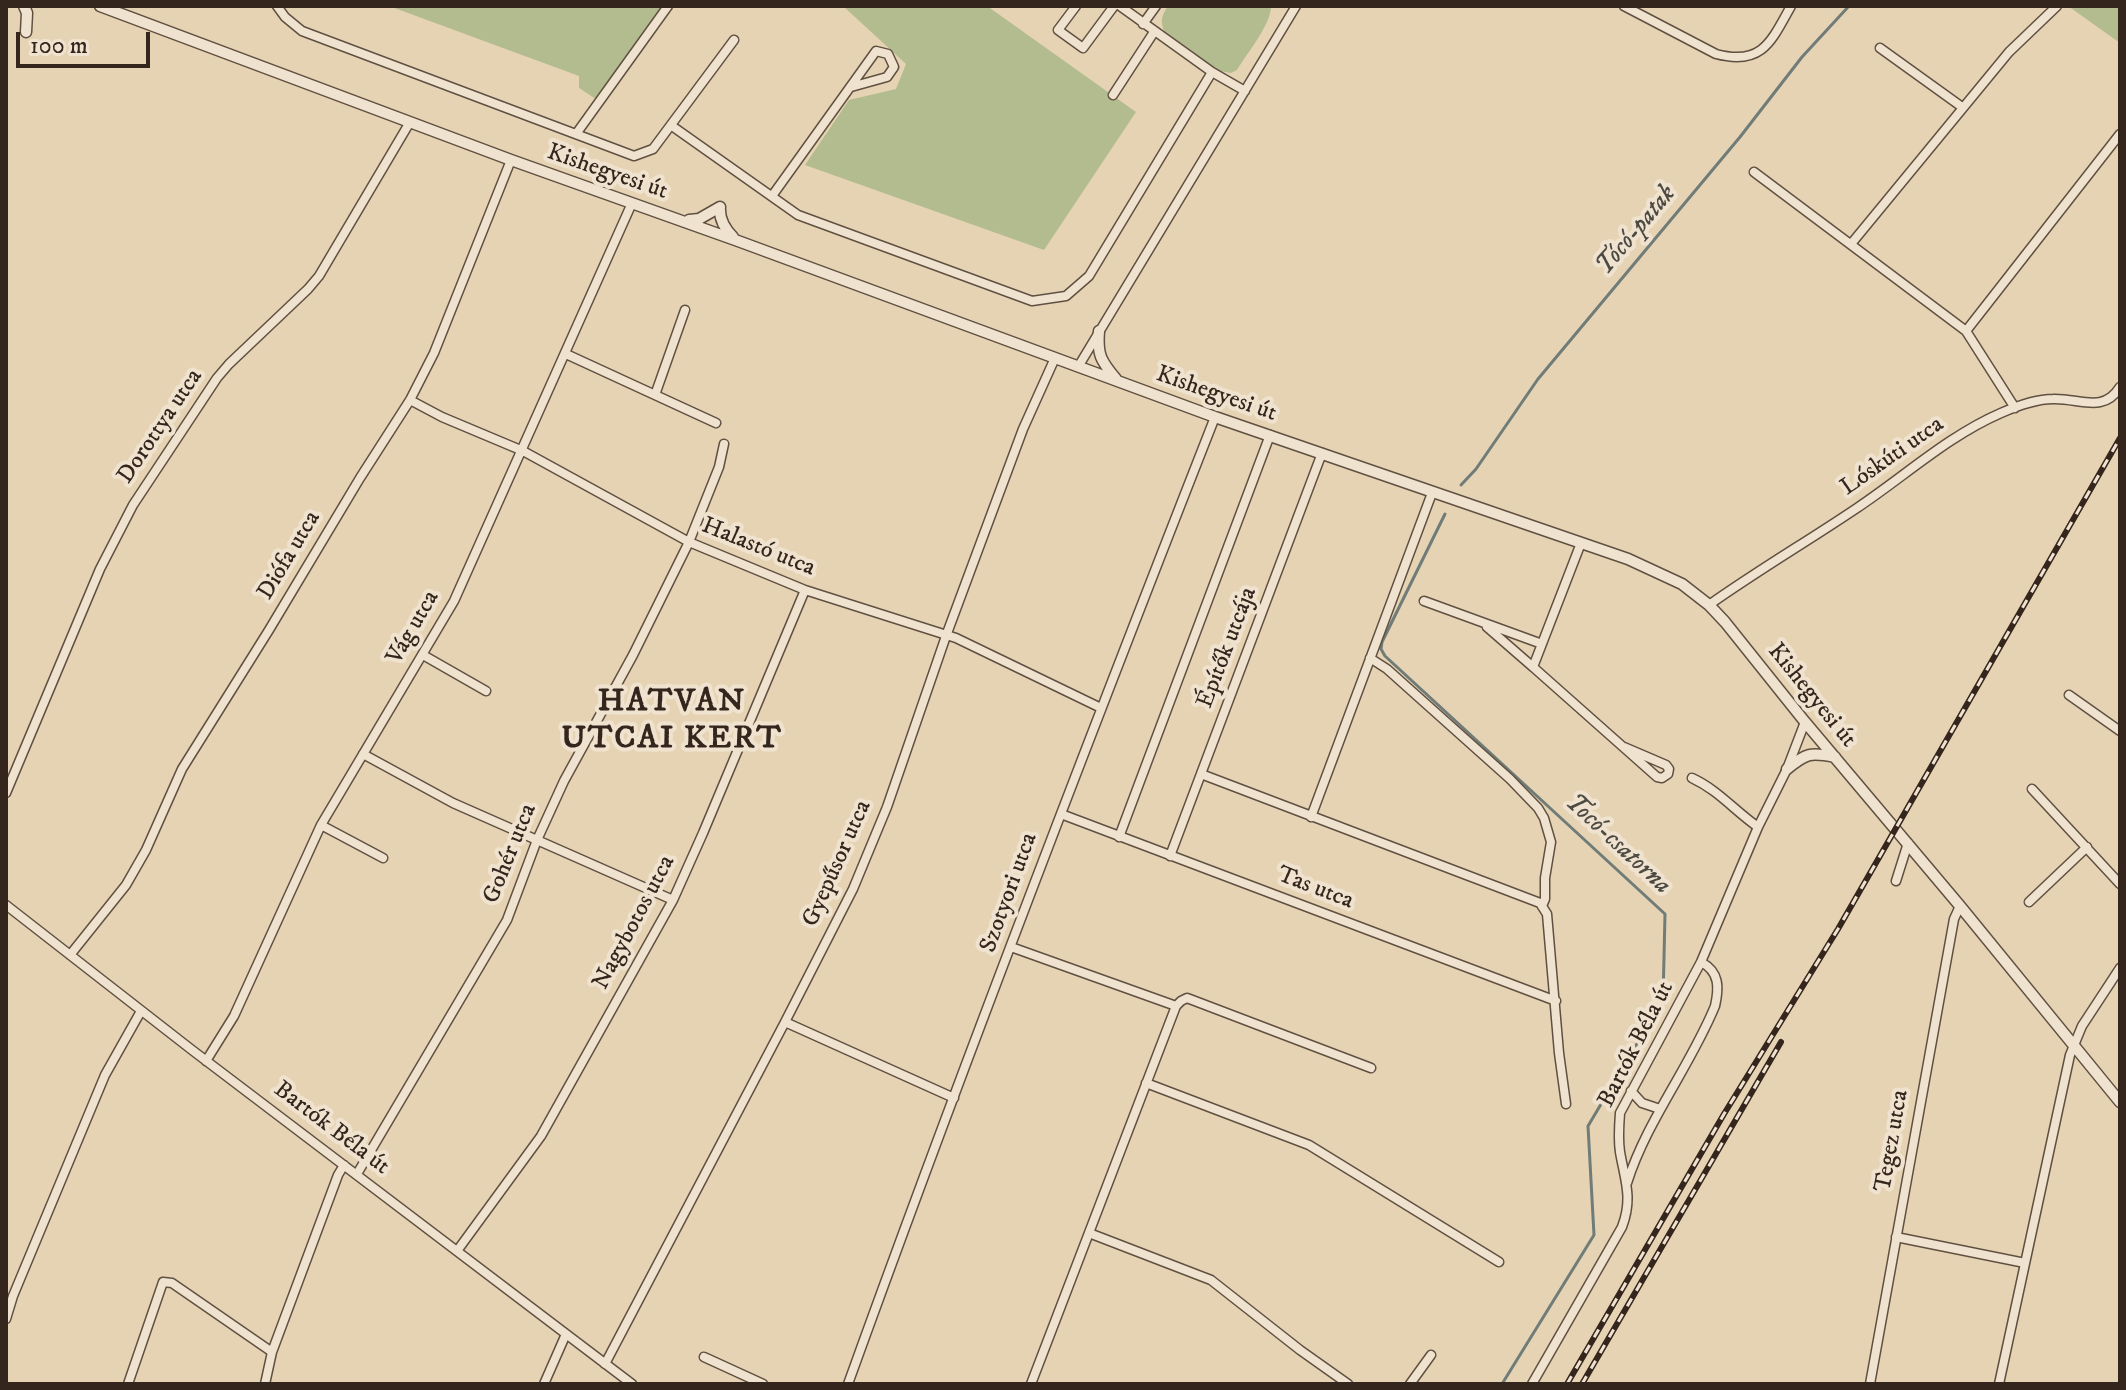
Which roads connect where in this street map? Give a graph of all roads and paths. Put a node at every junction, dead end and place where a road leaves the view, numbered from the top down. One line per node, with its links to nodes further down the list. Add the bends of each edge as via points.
1 (24, 6): 17 (street)
2 (100, 6): 14 (street, Kishegyesi út)
3 (109, 6): 14 (street)
4 (277, 6): 28 (street, Kishegyesi út, via 302,31)
5 (668, 6): 28 (street, Kishegyesi út)
6 (1076, 6): 7 (street, via 1058,30 1083,48)
7 (1117, 6): 16 (street)
8 (1156, 6): 16 (street)
9 (1284, 6): 15 (street)
10 (1296, 6): 15 (street)
11 (1624, 6): 12 (street, via 1716,54 1745,58 1765,48)
12 (1791, 6)
13 (2057, 6): 25 (street)
14 (128, 17): 26 (street, Kishegyesi út)
15 (1286, 19): 23 (street)
16 (1143, 24): 18 (street)
17 (26, 32)
18 (1154, 32): 21 (street); 24 (street)
19 (734, 40): 27 (street, Kishegyesi út)
20 (1880, 48): 25 (street)
21 (1212, 72): 23 (street); 32 (street, via 1089,276 1066,296 1032,301 798,215)
22 (851, 87): 22 (street, via 876,51 888,54 894,67 887,77); 32 (street)
23 (1245, 91): 38 (street)
24 (1113, 95)
25 (1962, 107): 36 (street)
26 (410, 122): 30 (street, Kishegyesi út); 80 (street, Dorottya utca, via 319,276 217,378 136,500 100,569)
27 (672, 126): 28 (street, Kishegyesi út, via 653,149 634,156); 32 (street)
28 (576, 134)
29 (2120, 134): 39 (street)
30 (511, 160): 33 (street, Kishegyesi út); 46 (street, Diófa utca)
31 (1754, 172): 36 (street)
32 (772, 196)
33 (632, 203): 34 (street, Kishegyesi út); 40 (street, Vág utca)
34 (681, 220): 35 (street, Kishegyesi út); 35 (street, via 699,219 720,207 726,230)
35 (738, 241): 41 (street, Kishegyesi út)
36 (1851, 244): 39 (street)
37 (685, 310): 45 (street)
38 (1099, 331): 42 (street); 43 (street, via 1100,358)
39 (1966, 331): 47 (street)
40 (566, 354): 45 (street); 52 (street, Vág utca)
41 (1055, 358): 42 (street, Kishegyesi út); 61 (street, Gyepűsor utca)
42 (1078, 367): 43 (street, Kishegyesi út)
43 (1117, 381): 48 (street, Kishegyesi út)
44 (2118, 390): 47 (street, Lóskúti utca, via 2097,403 2053,399)
45 (655, 395): 49 (street)
46 (410, 400): 52 (street, Halastó utca); 99 (street, Diófa utca, via 182,769 126,885)
47 (2015, 408): 59 (street, Lóskúti utca, via 1956,436)
48 (1215, 417): 50 (street, Kishegyesi út); 70 (street, Szotyori utca)
49 (716, 423)
50 (1270, 435): 53 (street, Kishegyesi út); 85 (street)
51 (724, 444): 55 (street, Gohér utca)
52 (523, 451): 55 (street, Halastó utca); 65 (street, Vág utca, via 454,601)
53 (1322, 453): 54 (street, Kishegyesi út); 77 (street, Építők utcája)
54 (1432, 493): 56 (street, Kishegyesi út); 66 (street)
55 (689, 542): 57 (street, Halastó utca); 86 (street, Gohér utca)
56 (1581, 543): 59 (street, Kishegyesi út, via 1657,571); 63 (street)
57 (805, 590): 61 (street, Halastó utca); 93 (street, Nagybotos utca)
58 (1424, 601): 60 (street)
59 (1709, 605): 71 (street, Kishegyesi út)
60 (1483, 624): 62 (street); 64 (street)
61 (946, 636): 70 (street, Halastó utca); 105 (street, Gyepűsor utca, via 853,889)
62 (1518, 636): 63 (street); 64 (street)
63 (1542, 644): 67 (street)
64 (1510, 647): 67 (street)
65 (423, 655): 68 (street); 74 (street, Vág utca)
66 (1370, 658): 82 (street); 97 (street, via 1538,808 1551,842)
67 (1533, 667): 73 (street)
68 (486, 691)
69 (2069, 695): 72 (street)
70 (1101, 708): 81 (street, Szotyori utca)
71 (1805, 722): 75 (street, Kishegyesi út); 76 (street, Bartók Béla út)
72 (2120, 731)
73 (1624, 747): 73 (street, via 1657,777 1668,774 1666,765)
74 (363, 754): 83 (street, Vág utca); 86 (street, via 453,803)
75 (1835, 757): 76 (street, via 1802,756); 87 (street, Kishegyesi út)
76 (1787, 769): 84 (street, Bartók Béla út)
77 (1201, 774): 82 (street); 89 (street, Építők utcája)
78 (1692, 778): 84 (street)
79 (2032, 789): 88 (street)
80 (6, 793)
81 (1061, 814): 85 (street, Tas utca); 98 (street, Szotyori utca)
82 (1311, 817): 97 (street, via 1528,899)
83 (321, 825): 90 (street); 107 (street, Vág utca, via 234,1016)
84 (1758, 827): 100 (street, Bartók Béla út)
85 (1119, 837): 89 (street, Tas utca)
86 (537, 840): 93 (street); 116 (street, Gohér utca, via 507,920)
87 (1908, 843): 91 (street); 96 (street, Kishegyesi út)
88 (2087, 847): 92 (street); 94 (street)
89 (1170, 856): 102 (street, Tas utca)
90 (383, 858)
91 (1896, 881)
92 (2120, 884)
93 (673, 900): 120 (street, Nagybotos utca, via 541,1136)
94 (2029, 902)
95 (6, 905): 99 (street, Bartók Béla út)
96 (1960, 906): 106 (street, Kishegyesi út); 119 (street, Tegez utca)
97 (1544, 910): 102 (street)
98 (1011, 947): 103 (street); 111 (street, Szotyori utca)
99 (70, 955): 104 (street, Bartók Béla út)
100 (1701, 962): 110 (street, Bartók Béla út); 114 (street, via 1716,978 1715,1006)
101 (2120, 968): 106 (street)
102 (1556, 1001): 113 (street)
103 (1176, 1006): 108 (street, via 1187,998); 109 (street)
104 (141, 1011): 107 (street, Bartók Béla út); 123 (street, via 84,1122)
105 (785, 1022): 111 (street); 128 (street, Gyepűsor utca)
106 (2074, 1045): 112 (street, Kishegyesi út); 122 (street)
107 (206, 1061): 115 (street, Bartók Béla út)
108 (1371, 1068)
109 (1146, 1083): 118 (street); 121 (street, via 1309,1145)
110 (1631, 1091): 114 (street, via 1642,1103); 117 (street, Bartók Béla út, via 1618,1131)
111 (954, 1098): 134 (street, Szotyori utca)
112 (2120, 1102)
113 (1566, 1104)
114 (1660, 1109): 117 (street)
115 (344, 1165): 116 (street, Bartók Béla út); 125 (street)
116 (357, 1174): 120 (street, Bartók Béla út)
117 (1627, 1183): 138 (street, Bartók Béla út, via 1628,1211 1622,1227)
118 (1089, 1233): 135 (street); 136 (street, via 1211,1280)
119 (1896, 1237): 122 (street); 139 (street, Tegez utca)
120 (457, 1251): 124 (street, Bartók Béla út)
121 (1499, 1262)
122 (2025, 1263): 140 (street)
123 (6, 1319)
124 (566, 1334): 128 (street, Bartók Béla út); 131 (street)
125 (272, 1352): 129 (street, via 172,1283 163,1282); 130 (street)
126 (1431, 1355): 137 (street)
127 (704, 1357): 133 (street)
128 (605, 1364): 132 (street, Bartók Béla út)
129 (128, 1384)
130 (265, 1384)
131 (544, 1384)
132 (632, 1384)
133 (763, 1384)
134 (848, 1384)
135 (1031, 1384)
136 (1348, 1384)
137 (1410, 1384)
138 (1532, 1384)
139 (1870, 1384)
140 (1999, 1384)

